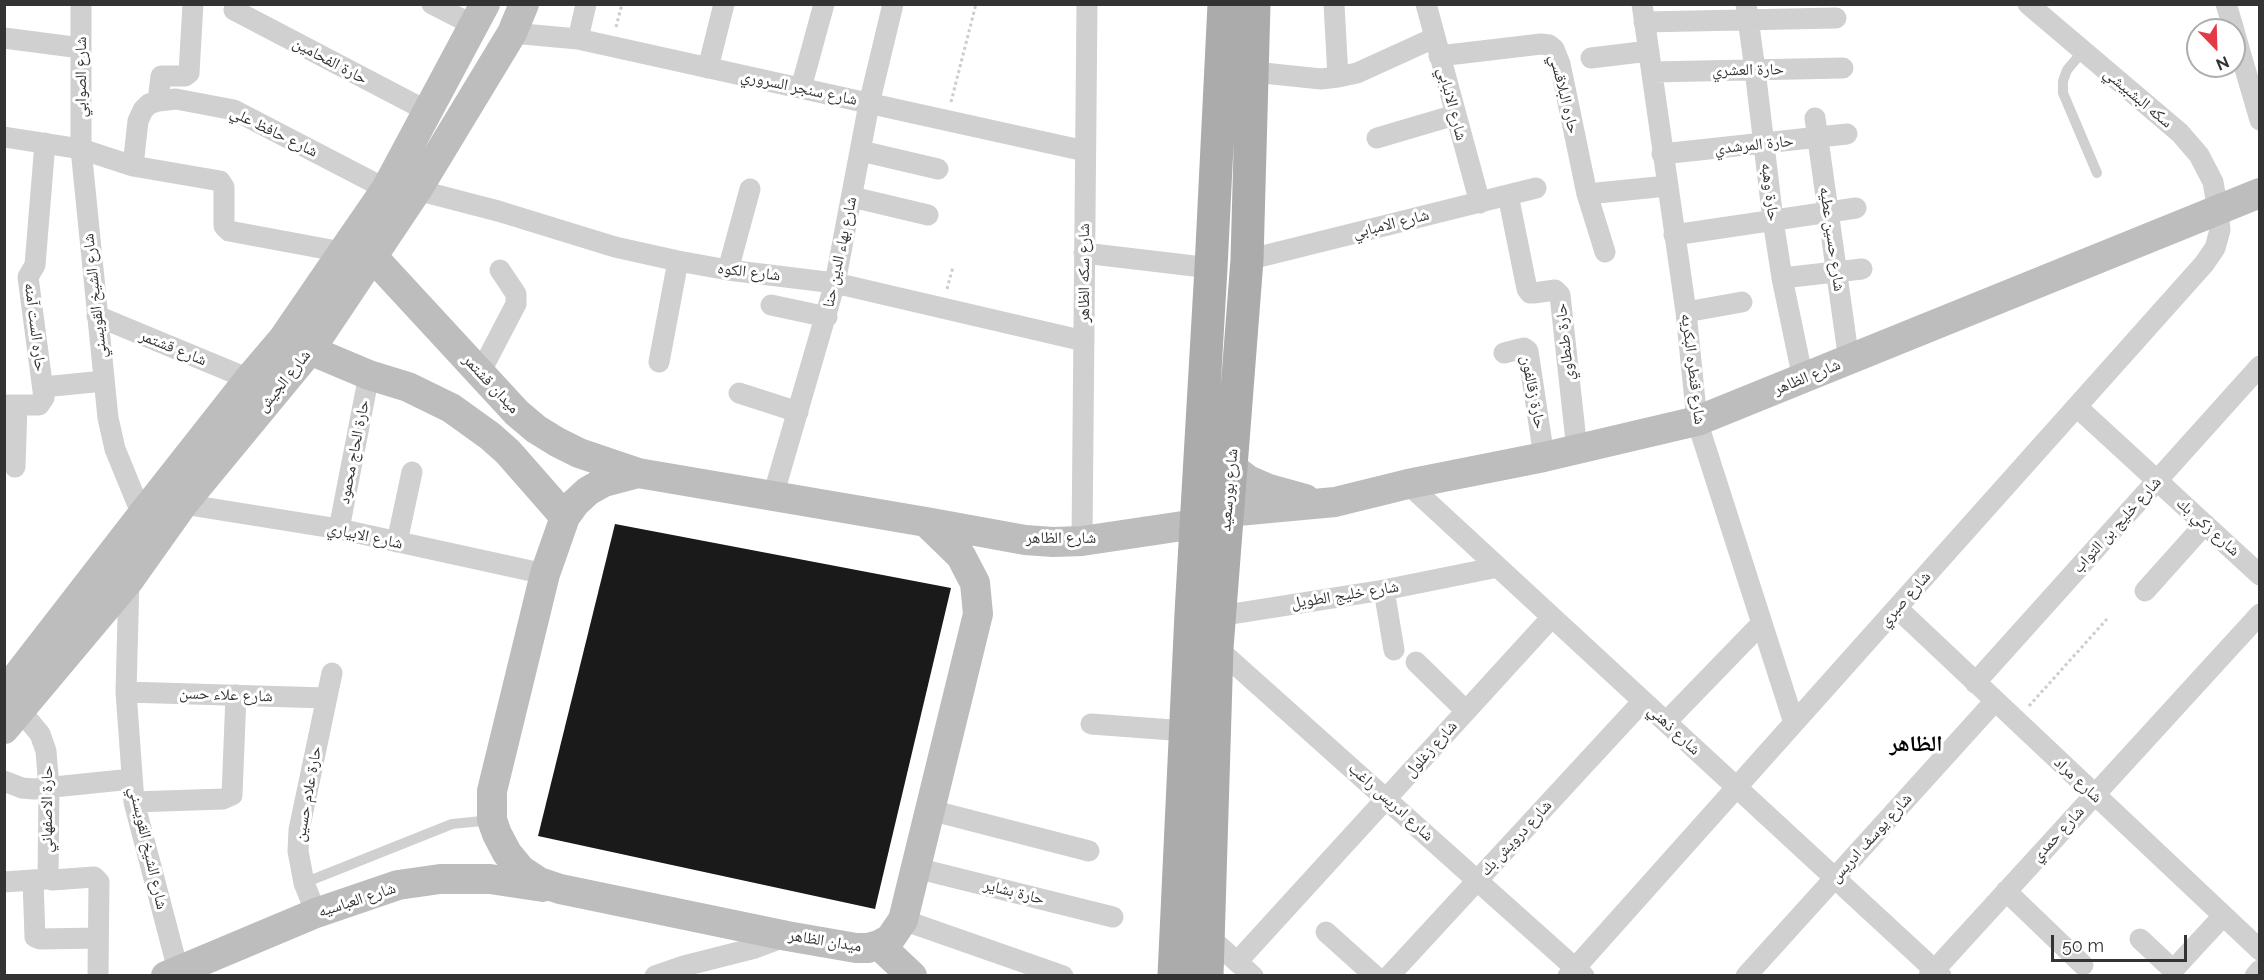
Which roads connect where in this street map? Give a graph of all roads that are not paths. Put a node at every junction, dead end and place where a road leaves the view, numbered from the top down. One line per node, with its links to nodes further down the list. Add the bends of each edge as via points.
1 (81, 4): 24 (street, شارع الصوابي)
2 (193, 4): 35 (street, via 189,73 161,76)
3 (432, 4): 18 (street)
4 (524, 4): 20 (main road, شارع الجيش)
5 (586, 4): 22 (street)
6 (724, 4): 28 (street)
7 (824, 4): 34 (street)
8 (893, 4): 36 (street, شارع بهاء الدين حنا)
9 (1087, 4): 48 (street, شارع سكه الظاهر)
10 (1224, 4): 75 (main road, شارع بورسعيد)
11 (1254, 4): 31 (main road, شارع بورسعيد)
12 (1334, 4): 33 (street)
13 (1426, 4): 23 (street, شارع الانبابي)
14 (2028, 4): 25 (street, سكه البشبيشي)
15 (234, 10): 37 (street, حارة الفحامين)
16 (1747, 12): 17 (street); 19 (street); 30 (street, حارة وهبه)
17 (1643, 13): 27 (street, شارع قنطره البكريه)
18 (480, 15): 37 (main road, شارع الجيش)
19 (1836, 18)
20 (512, 33): 22 (street, شارع سنجر السروري); 57 (main road, شارع الجيش)
21 (4, 38): 24 (street)
22 (578, 39): 28 (street, شارع سنجر السروري)
23 (1437, 47): 33 (street); 38 (street, شارع الانبابي); 59 (street, حاره البلاقسي, via 1541,44 1554,49)
24 (81, 48): 46 (street, شارع الصوابي)
25 (2083, 51): 52 (lane, via 2067,70 2063,93); 64 (street, سكه البشبيشي, via 2180,133 2199,155 2213,182)
26 (1591, 58): 27 (street, حارة العشري)
27 (1650, 61): 30 (street, حارة العشري); 49 (street, شارع قنطره البكريه)
28 (708, 68): 34 (street, شارع سنجر السروري)
29 (1844, 68): 30 (street, حارة العشري)
30 (1755, 70): 45 (street, حارة وهبه)
31 (1254, 72): 33 (street, via 1321,80); 73 (main road, شارع بورسعيد)
32 (2246, 74): 39 (street)
33 (1338, 77)
34 (801, 88): 36 (street, شارع سنجر السروري)
35 (158, 101): 50 (street, via 143,110 138,121); 55 (street, شارع حافظ علي, via 176,99 234,110)
36 (869, 104): 47 (street, شارع بهاء الدين حنا); 48 (street, شارع سنجر السروري)
37 (427, 111): 55 (main road, شارع الجيش)
38 (1455, 115): 43 (street); 62 (street, شارع الانبابي)
39 (2259, 120)
40 (1817, 128): 41 (street, حارة المرشدي); 45 (street, حارة المرشدي); 65 (street, شارع حسين عطيه)
41 (1846, 134)
42 (4, 137): 44 (street)
43 (1377, 138)
44 (45, 143): 46 (street); 99 (street, حاره الست آمنه, via 35,265 28,276)
45 (1764, 144): 49 (street, حارة المرشدي); 67 (street, حارة وهبه)
46 (81, 149): 50 (street); 85 (street, شارع الشيخ القويسني)
47 (861, 151): 51 (street); 61 (street, شارع بهاء الدين حنا)
48 (1085, 151): 71 (street, شارع سكه الظاهر)
49 (1662, 154): 53 (street, شارع قنطره البكريه)
50 (133, 166): 69 (street, via 223,183 226,230)
51 (938, 169)
52 (2097, 173)
53 (1667, 186): 59 (street); 68 (street, شارع قنطره البكريه)
54 (1536, 188): 60 (street, شارع الامبابي)
55 (386, 189): 69 (main road, شارع الجيش)
56 (750, 189): 78 (street)
57 (417, 190): 72 (main road, شارع الجيش); 74 (street, شارع الكوه, via 615,247)
58 (2259, 193): 64 (main road, شارع الظاهر)
59 (1587, 194): 70 (street, حاره البلاقسي)
60 (1508, 195): 62 (street, شارع الامبابي); 105 (street, حارة طنطاوي, via 1527,289 1530,293 1555,290 1560,295)
61 (852, 197): 66 (street); 81 (street, شارع بهاء الدين حنا)
62 (1480, 202): 73 (street, شارع الامبابي)
63 (1856, 208): 65 (street)
64 (2218, 211): 91 (main road, شارع الظاهر); 102 (street, شارع صبري, via 2220,230 2215,248 2204,264)
65 (1828, 212): 67 (street); 79 (street, شارع حسين عطيه)
66 (928, 215)
67 (1773, 220): 68 (street); 80 (street, حارة وهبه)
68 (1674, 235): 84 (street, شارع قنطره البكريه)
69 (342, 252): 87 (main road, شارع الجيش)
70 (1605, 252)
71 (1084, 253): 75 (street); 88 (street, شارع سكه الظاهر)
72 (372, 256): 89 (main road, شارع الجيش); 94 (main road, ميدان قشتمر)
73 (1247, 260): 108 (main road, شارع بورسعيد)
74 (678, 261): 78 (street, شارع الكوه); 92 (street)
75 (1211, 268): 120 (main road, شارع بورسعيد)
76 (1862, 269): 79 (street)
77 (500, 270): 94 (street, via 516,294 516,304)
78 (728, 270): 81 (street, شارع الكوه)
79 (1836, 272): 80 (street); 91 (street, شارع حسين عطيه)
80 (1782, 278): 97 (street, حارة وهبه)
81 (835, 282): 86 (street, شارع بهاء الدين حنا); 88 (street, شارع الكوه)
82 (1742, 302): 84 (street)
83 (771, 305): 86 (street)
84 (1686, 312): 104 (street, شارع قنطره البكريه)
85 (97, 316): 96 (street, شارع قشتمر); 98 (street, شارع الشيخ القويسني)
86 (827, 317): 103 (street, شارع بهاء الدين حنا)
87 (283, 339): 89 (main road); 96 (main road, شارع الجيش)
88 (1084, 341): 123 (street, شارع سكه الظاهر)
89 (310, 350): 95 (main road); 115 (main road, شارع الجيش)
90 (1504, 353): 106 (street, حارة زقالفون, via 1524,348 1528,351)
91 (1849, 361): 97 (main road, شارع الظاهر)
92 (659, 362)
93 (2259, 366): 111 (street, شارع خليج بن التواب)
94 (480, 373): 110 (main road, ميدان قشتمر, via 517,413 557,442)
95 (369, 375): 118 (main road, via 430,397 471,422 508,452); 122 (street, حارة الحاج محمود)
96 (249, 379): 117 (main road, شارع الجيش)
97 (1803, 379): 104 (main road, شارع الظاهر)
98 (104, 381): 99 (street); 117 (street, شارع الشيخ القويسني, via 115,449)
99 (43, 387): 101 (street, حاره الست آمنه, via 44,398 39,405)
100 (739, 393): 103 (street)
101 (11, 405): 107 (street)
102 (2077, 407): 111 (street, شارع زكي بك); 131 (street, شارع صبري)
103 (798, 412): 113 (street, شارع بهاء الدين حنا)
104 (1697, 422): 105 (main road, شارع الظاهر); 134 (street, شارع قنطره البكريه)
105 (1577, 450): 106 (main road, شارع الظاهر)
106 (1544, 457): 112 (main road, شارع الظاهر)
107 (15, 467)
108 (1231, 467): 114 (main road, شارع الظاهر, via 1269,489); 116 (main road, شارع بورسعيد)
109 (412, 472): 124 (street)
110 (638, 473): 113 (main road, ميدان الظاهر); 118 (main road, ميدان الظاهر, via 604,482 588,491)
111 (2157, 481): 121 (street, شارع زكي بك); 139 (street, شارع خليج بن التواب)
112 (1408, 484): 114 (main road, شارع الظاهر); 125 (street, شارع ذهني)
113 (772, 496): 119 (main road, ميدان الظاهر)
114 (1335, 502): 116 (main road, شارع الظاهر)
115 (183, 504): 122 (street, شارع الابياري); 128 (main road, شارع الجيش)
116 (1227, 512): 135 (main road, شارع بورسعيد)
117 (142, 514): 145 (main road, شارع الجيش)
118 (565, 517): 126 (main road, ميدان الظاهر)
119 (926, 522): 123 (main road, شارع الظاهر, via 1025,540); 158 (main road, ميدان الظاهر, via 969,569 978,614)
120 (1196, 524): 123 (main road, شارع الظاهر); 135 (main road, شارع بورسعيد)
121 (2205, 524): 127 (street, شارع زكي بك); 130 (street)
122 (339, 529): 124 (street, شارع الابياري)
123 (1082, 541)
124 (397, 542): 126 (street, شارع الابياري)
125 (1498, 567): 129 (street, شارع خليج الطويل); 133 (street, شارع ذهني)
126 (545, 574): 159 (main road, ميدان الظاهر, via 492,791)
127 (2259, 575)
128 (129, 580): 140 (street, شارع الشيخ القويسني); 145 (main road, شارع الجيش)
129 (1384, 590): 135 (street, شارع خليج الطويل); 136 (street)
130 (2145, 591)
131 (1897, 608): 139 (street, شارع مراد); 148 (street, شارع صبري)
132 (2259, 614): 155 (street, شارع حمدي)
133 (1552, 617): 143 (street, شارع ذهني); 146 (street, شارع زغلول)
134 (1761, 624): 147 (street); 148 (street, شارع قنطره البكريه)
135 (1204, 630): 150 (main road, شارع بورسعيد); 156 (street, شارع ادريس راغب); 175 (main road, شارع بورسعيد)
136 (1394, 650)
137 (1416, 662): 146 (street)
138 (332, 673): 142 (street, حارة علام حسين)
139 (1975, 683): 144 (street, شارع مراد)
140 (126, 692): 141 (street, شارع علاء حسن); 151 (street, شارع الشيخ القويسني)
141 (236, 694): 142 (street, شارع علاء حسن); 157 (street, via 232,795 223,799)
142 (326, 698): 166 (street, حارة علام حسين, via 299,830)
143 (1643, 701): 147 (street, شارع ذهني); 164 (street, شارع درويش بك)
144 (1995, 701): 155 (street, شارع مراد); 162 (street, شارع يوسف ادريس)
145 (8, 702): 154 (street, حارة الاصفهاني, via 40,734 46,751)
146 (1466, 711): 156 (street, شارع زغلول)
147 (1666, 722): 153 (street, شارع ذهني)
148 (1794, 723): 153 (street, شارع صبري)
149 (1091, 724): 150 (street)
150 (1186, 731): 191 (main road, شارع بورسعيد)
151 (132, 779): 154 (street); 157 (street, شارع الشيخ القويسني)
152 (4, 781): 154 (street, via 22,788)
153 (1737, 787): 162 (street, شارع ذهني); 185 (street, شارع صبري)
154 (49, 788): 163 (street, حارة الاصفهاني, via 47,875)
155 (2094, 795): 168 (street, شارع حمدي); 170 (street, شارع مراد)
156 (1387, 798): 164 (street, شارع ادريس راغب); 182 (street, شارع زغلول)
157 (134, 802): 184 (street, شارع الشيخ القويسني)
158 (930, 810): 160 (street); 161 (main road, ميدان الظاهر)
159 (492, 820): 166 (lane, via 452,824); 167 (main road, ميدان الظاهر, via 507,853 521,870)
160 (1089, 851)
161 (916, 868): 171 (street, حارة بشاير); 172 (main road, ميدان الظاهر)
162 (1836, 878): 186 (street, شارع ذهني); 195 (street, شارع يوسف ادريس)
163 (41, 879): 165 (street); 176 (street, via 98,880); 176 (street, حارة الاصفهاني, via 34,934 37,938)
164 (1478, 879): 185 (street, شارع ادريس راغب); 194 (street, شارع درويش بك)
165 (4, 882)
166 (304, 884): 169 (street, حارة علام حسين)
167 (560, 889): 169 (main road, شارع العباسيه, via 490,879 440,879 398,885); 174 (main road, ميدان الظاهر)
168 (2006, 891): 180 (street); 186 (street, شارع حمدي)
169 (316, 913): 184 (main road, شارع العباسيه)
170 (2223, 916): 177 (street, via 2175,968); 179 (street, شارع مراد)
171 (1113, 917)
172 (903, 920): 178 (main road, ميدان الظاهر, via 890,939); 190 (street)
173 (1326, 932): 193 (street)
174 (788, 936): 178 (main road, ميدان الظاهر, via 856,948); 181 (street)
175 (1208, 936): 182 (street); 192 (main road, شارع بورسعيد)
176 (98, 938): 187 (street)
177 (2140, 939)
178 (879, 945): 189 (main road)
179 (2259, 951)
180 (2084, 965)
181 (712, 968): 188 (street)
182 (1245, 969)
183 (2259, 970): 196 (street)
184 (172, 973)
185 (1576, 973)
186 (1935, 973)
187 (98, 975)
188 (655, 975)
189 (912, 975)
190 (1063, 975)
191 (1174, 975)
192 (1207, 975)
193 (1375, 975)
194 (1389, 975)
195 (1746, 975)
196 (2255, 975)

